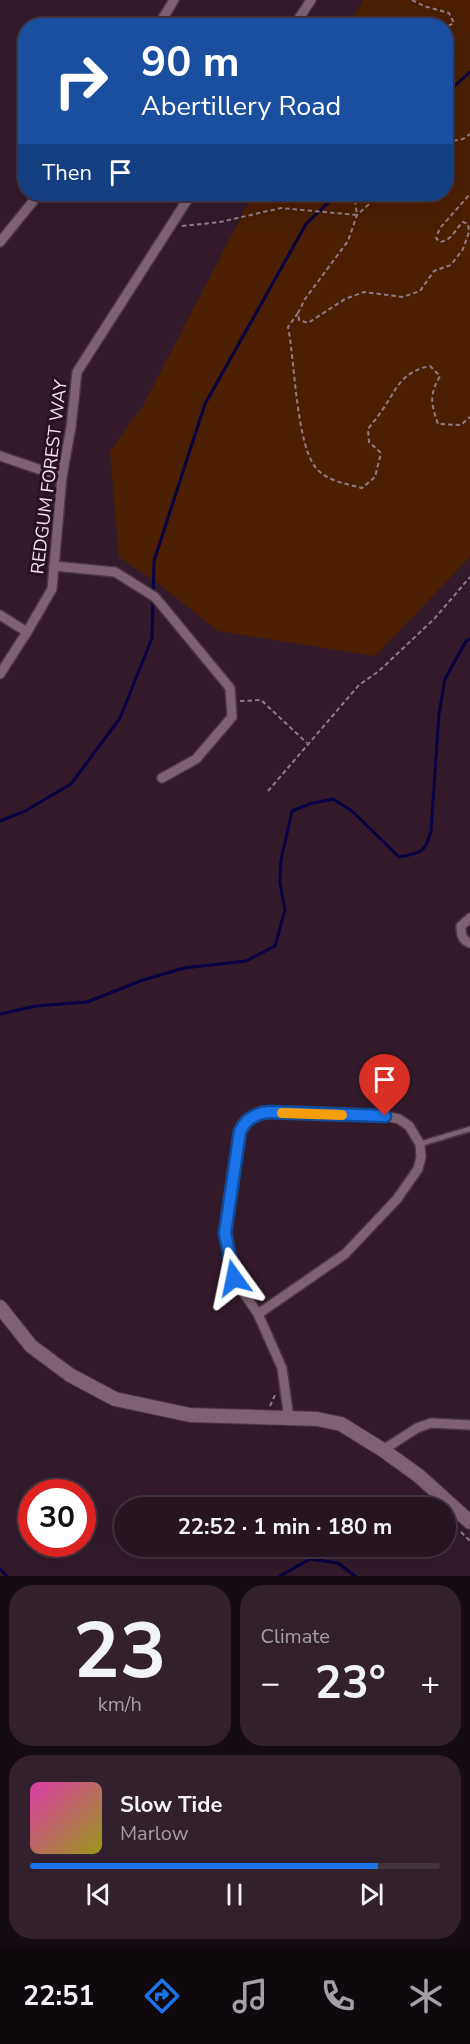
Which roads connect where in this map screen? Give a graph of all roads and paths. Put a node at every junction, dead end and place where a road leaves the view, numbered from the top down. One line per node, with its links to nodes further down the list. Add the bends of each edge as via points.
1 (174, 0): 4 (street)
2 (311, 0): 5 (street)
3 (412, 0): 6 (path, via 449,13)
4 (163, 18)
5 (299, 18)
6 (452, 18)
7 (470, 134): 8 (path)
8 (453, 141)
9 (470, 194): 16 (path, via 436,238 445,241 464,222)
10 (33, 201): 17 (street)
11 (186, 201): 15 (street, REDGUM FOREST WAY)
12 (355, 201): 14 (path)
13 (372, 201): 14 (path)
14 (357, 215): 15 (path, via 281,208 219,222); 18 (path, via 348,241)
15 (171, 227): 21 (street, REDGUM FOREST WAY, via 77,372)
16 (470, 232): 18 (path, via 451,265 434,271 420,291 403,297 364,292 345,299 308,323 299,320)
17 (0, 242)
18 (298, 313): 19 (path, via 288,327 302,438 316,468 338,482 362,488 375,477 381,453 369,442 368,429 398,382 417,369 430,366 440,376 433,388 432,405 438,423 461,425)
19 (470, 417)
20 (0, 456): 21 (street)
21 (62, 477): 22 (street, REDGUM FOREST WAY)
22 (54, 566): 25 (street, REDGUM FOREST WAY, via 52,589); 27 (street, via 115,572 155,597 230,688)
23 (470, 578): 28 (path, via 435,618 359,686)
24 (0, 615): 25 (street)
25 (27, 632): 26 (street, REDGUM FOREST WAY)
26 (0, 674)
27 (231, 701): 28 (path, via 261,700); 29 (street, via 232,717 196,759)
28 (307, 744): 30 (path)
29 (162, 778)
30 (268, 791)
31 (470, 918): 32 (street, via 461,926 461,934)
32 (470, 943)
33 (470, 1129): 34 (lane)
34 (420, 1144): 36 (street, via 418,1169 397,1199 345,1254); 36 (street, via 409,1126 385,1116 260,1112 244,1124 225,1233 234,1278)
35 (0, 1307): 38 (street, via 31,1346 70,1375 115,1399 190,1415)
36 (258, 1314): 39 (street, via 282,1368)
37 (274, 1387): 38 (path, via 273,1403 261,1407)
38 (262, 1419): 39 (street)
39 (289, 1419): 41 (street, via 341,1424)
40 (470, 1425): 41 (street, via 431,1422)
41 (384, 1450): 42 (street)
42 (470, 1522)

